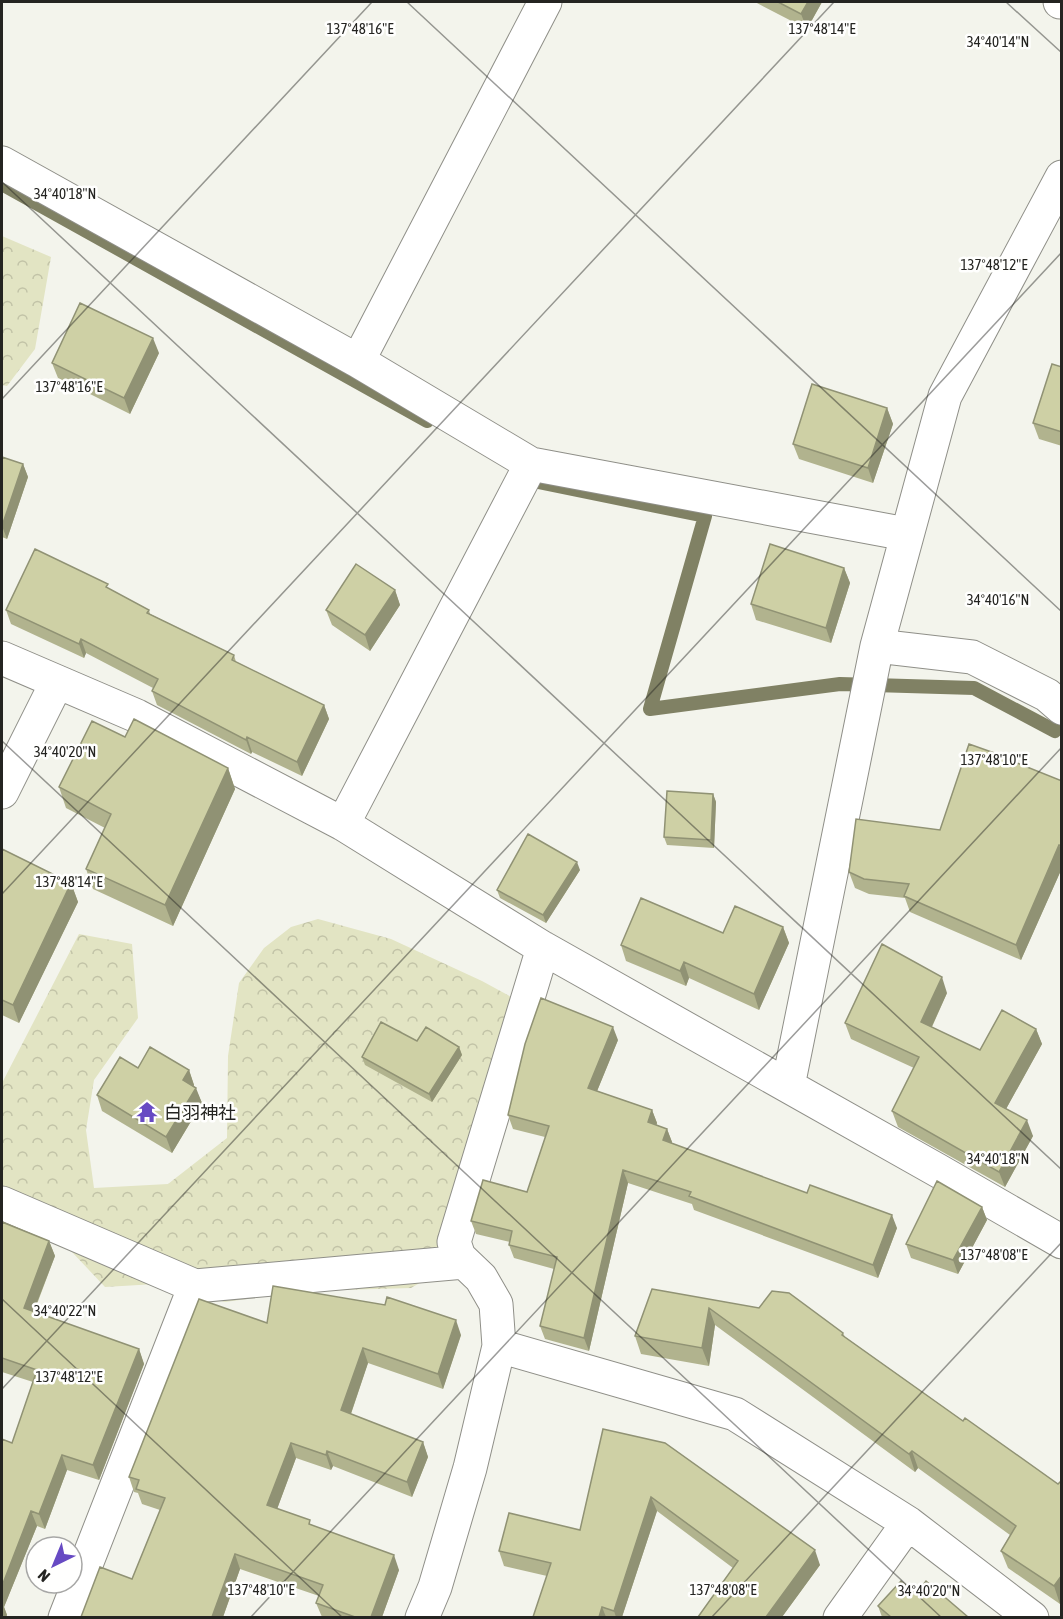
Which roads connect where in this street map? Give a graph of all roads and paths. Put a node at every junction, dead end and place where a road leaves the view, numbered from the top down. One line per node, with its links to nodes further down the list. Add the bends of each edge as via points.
1 (545, 2): 4 (street)
2 (2, 163): 4 (street)
3 (1062, 177): 6 (street, via 945,396)
4 (358, 361): 5 (street)
5 (531, 464): 6 (street); 12 (street)
6 (906, 534): 7 (street)
7 (877, 646): 10 (street, via 972,657 1047,695); 14 (street)
8 (2, 658): 9 (street)
9 (57, 682): 11 (street); 12 (street, via 137,716)
10 (1062, 708)
11 (2, 792)
12 (343, 824): 13 (street)
13 (543, 948): 14 (street); 17 (street, via 454,1242)
14 (788, 1086): 16 (street)
15 (2, 1203): 18 (street)
16 (1062, 1242)
17 (464, 1263): 18 (street); 19 (street, via 481,1278 496,1304)
18 (195, 1286): 21 (street)
19 (499, 1346): 20 (street, via 735,1414); 22 (street, via 470,1468 435,1587)
20 (908, 1523): 23 (street); 24 (street)
21 (65, 1617)
22 (422, 1617)
23 (840, 1617)
24 (1032, 1617)

